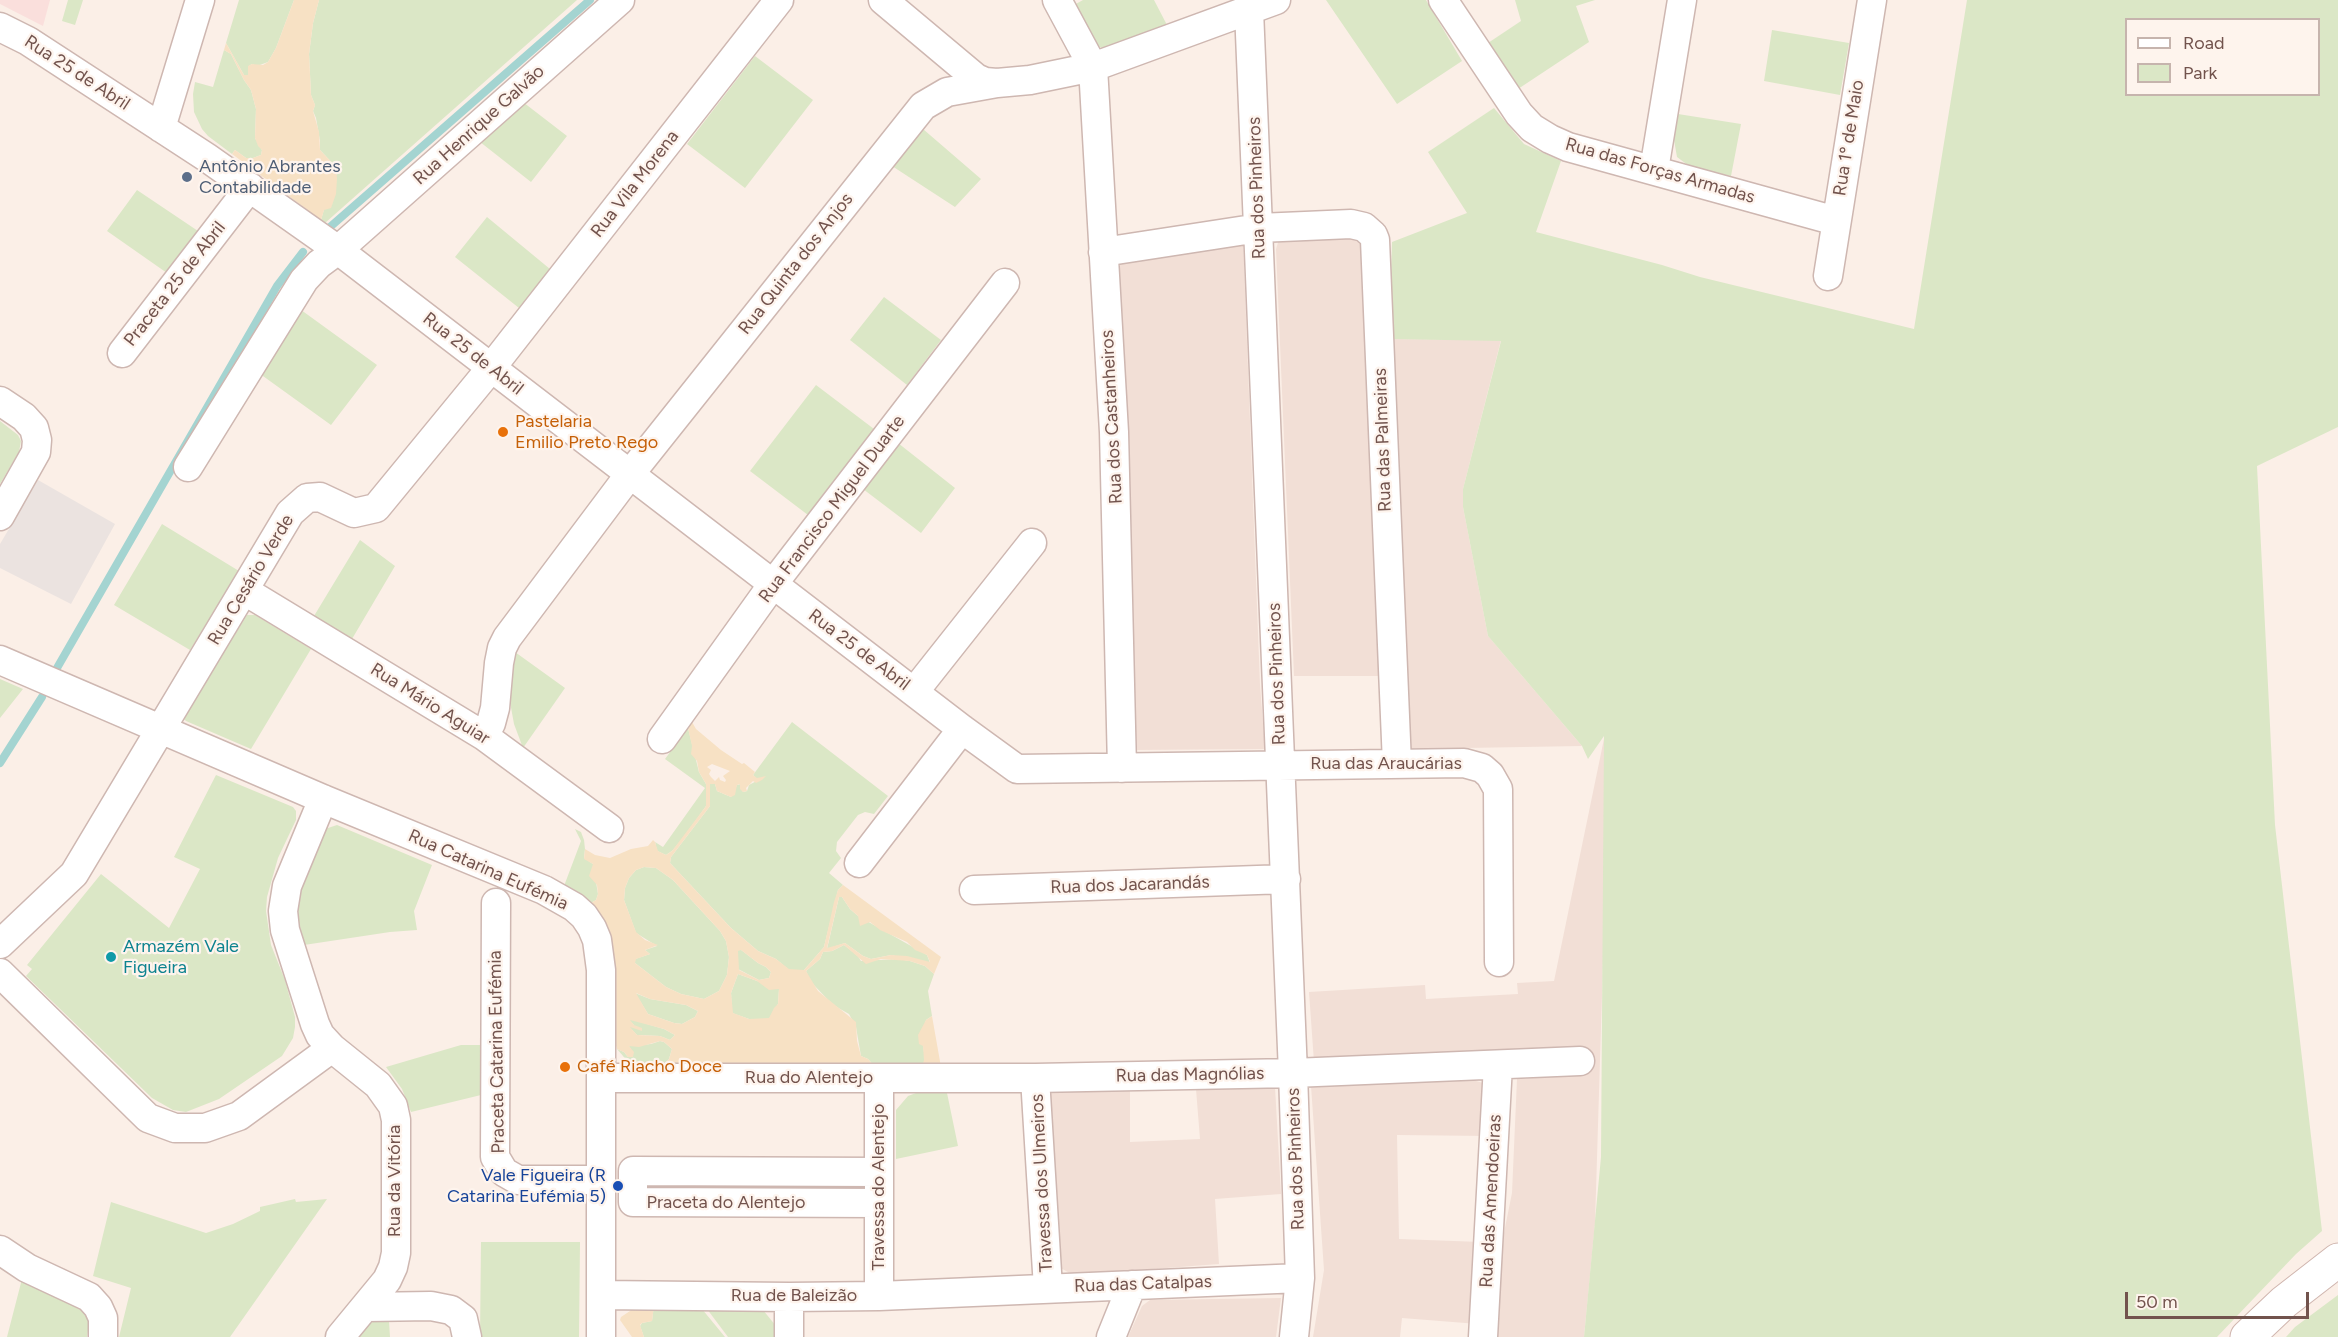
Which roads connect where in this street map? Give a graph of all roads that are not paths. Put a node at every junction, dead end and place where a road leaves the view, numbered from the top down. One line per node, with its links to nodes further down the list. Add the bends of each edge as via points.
1 (200, 0): 14 (street)
2 (620, 0): 19 (street, Rua Henrique Galvão)
3 (779, 0): 24 (street, Rua Vila Morena)
4 (883, 0): 13 (street, via 967,72 985,82)
5 (1057, 0): 12 (street)
6 (1276, 0): 10 (street, Rua Quinta dos Anjos)
7 (1443, 0): 15 (street, Rua das Forças Armadas, via 1506,97 1532,128 1568,147)
8 (1682, 0): 15 (street)
9 (1872, 0): 17 (street, Rua 1º de Maio)
10 (1249, 10): 12 (street, Rua Quinta dos Anjos); 18 (street, Rua dos Pinheiros)
11 (0, 27): 14 (street, Rua 25 de Abril, via 28,40)
12 (1093, 67): 13 (street, Rua Quinta dos Anjos); 20 (street, Rua dos Castanheiros)
13 (997, 83): 27 (street, Rua Quinta dos Anjos, via 947,92 923,106)
14 (161, 128): 16 (street, Rua 25 de Abril)
15 (1654, 170): 17 (street, Rua das Forças Armadas)
16 (250, 187): 19 (street, Rua 25 de Abril); 23 (street, Praceta 25 de Abril)
17 (1836, 221): 21 (street, Rua 1º de Maio)
18 (1259, 228): 20 (street, Rua das Palmeiras); 38 (street, Rua dos Pinheiros); 39 (street, Rua das Palmeiras, via 1351,224 1370,230 1375,240)
19 (338, 250): 24 (street, Rua 25 de Abril); 26 (street, Rua Henrique Galvão, via 304,280)
20 (1103, 252): 40 (street, Rua dos Castanheiros, via 1114,432)
21 (1828, 276)
22 (1005, 284): 30 (street, Rua Francisco Miguel Duarte)
23 (122, 352)
24 (491, 368): 27 (street, Rua 25 de Abril); 31 (street, Rua Cesário Verde, via 376,508 354,513 320,497 307,498 297,505)
25 (0, 401): 28 (street, via 24,417 34,428 37,440 36,452)
26 (188, 467)
27 (630, 474): 30 (street, Rua 25 de Abril); 36 (street, Rua Quinta dos Anjos, via 507,638 499,663 495,708)
28 (0, 516)
29 (1032, 543): 33 (street)
30 (773, 585): 33 (street, Rua 25 de Abril); 37 (street, Rua Francisco Miguel Duarte)
31 (245, 591): 34 (street, Rua Cesário Verde); 36 (street, Rua Mário Aguiar)
32 (0, 660): 34 (street, Rua Catarina Eufémia)
33 (914, 692): 35 (street, Rua 25 de Abril)
34 (159, 729): 42 (street, Rua Catarina Eufémia); 48 (street, Rua Cesário Verde, via 74,874)
35 (962, 729): 41 (street, Rua 25 de Abril); 44 (street)
36 (484, 736): 43 (street, Rua Mário Aguiar)
37 (662, 739)
38 (1281, 764): 39 (street, Rua das Araucárias); 40 (street, Rua das Araucárias); 45 (street, Rua dos Pinheiros)
39 (1397, 764): 49 (street, Rua das Araucárias, via 1470,764 1486,771 1496,785)
40 (1122, 768): 41 (street, Rua das Araucárias)
41 (1017, 769)
42 (323, 799): 51 (street, Rua da Vitória, via 286,886 283,911 285,930 315,1024); 55 (street, Rua Catarina Eufémia, via 544,890 574,907 592,928 600,952)
43 (609, 828)
44 (859, 863)
45 (1286, 879): 46 (street, Rua dos Jacarandás); 54 (street, Rua dos Pinheiros)
46 (974, 890)
47 (496, 903): 60 (street, Praceta Catarina Eufémia, via 495,1157 504,1172 518,1180)
48 (0, 944)
49 (1499, 962)
50 (0, 973): 51 (street, via 148,1118 175,1128 206,1128 239,1116)
51 (332, 1048): 71 (street, Rua da Vitória, via 378,1085 393,1106 396,1120 396,1253 387,1280)
52 (1580, 1061): 53 (street, Rua das Magnólias)
53 (1498, 1065): 54 (street, Rua das Magnólias); 79 (street, Rua das Amendoeiras)
54 (1293, 1073): 58 (street, Rua das Magnólias); 64 (street, Rua dos Pinheiros)
55 (601, 1078): 56 (street, Rua do Alentejo); 60 (street, Rua Catarina Eufémia)
56 (879, 1078): 57 (street, Rua do Alentejo); 59 (street, Travessa do Alentejo)
57 (944, 1078): 58 (street, Rua das Magnólias)
58 (1035, 1078): 66 (street, Travessa dos Ulmeiros)
59 (879, 1172): 61 (street, Travessa do Alentejo); 61 (street, Praceta do Alentejo, via 633,1171 633,1202)
60 (601, 1180): 68 (street, Rua Catarina Eufémia)
61 (879, 1203): 69 (street, Travessa do Alentejo)
62 (0, 1250): 72 (street, via 27,1268 89,1297 102,1318)
63 (2338, 1260): 80 (street)
64 (1300, 1278): 65 (street, Rua das Catalpas); 78 (street, Rua dos Pinheiros)
65 (1132, 1285): 66 (street, Rua das Catalpas); 77 (street)
66 (1048, 1288): 67 (street, Rua das Catalpas)
67 (987, 1291): 69 (street, Rua de Baleizão)
68 (601, 1295): 70 (street, Rua de Baleizão); 75 (street, Rua Catarina Eufémia)
69 (879, 1296): 70 (street, Rua de Baleizão)
70 (789, 1298): 76 (street)
71 (366, 1307): 73 (street, Rua da Vitória); 74 (street, via 431,1306 452,1310 463,1319)
72 (103, 1337)
73 (340, 1337)
74 (467, 1337)
75 (601, 1337)
76 (789, 1337)
77 (1111, 1337)
78 (1294, 1337)
79 (1483, 1337)
80 (2247, 1337)

